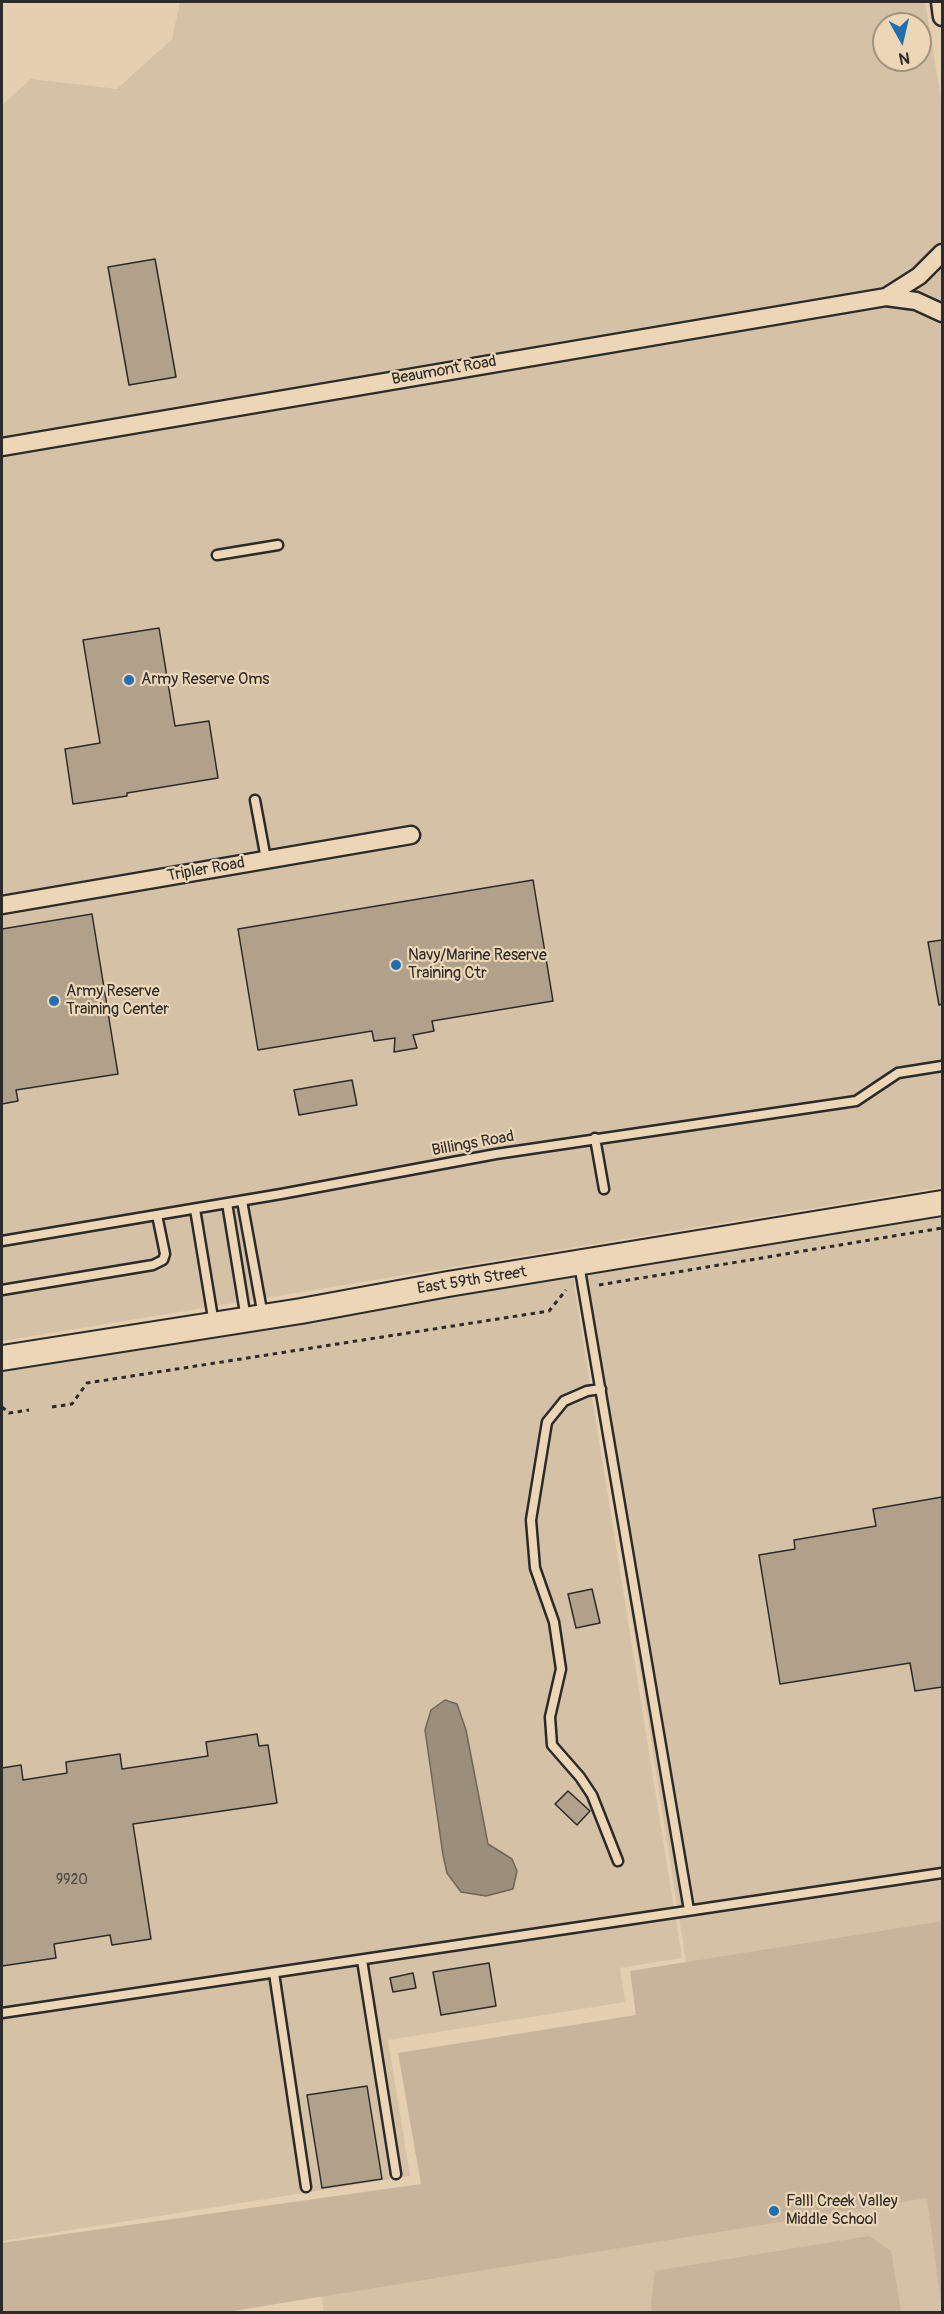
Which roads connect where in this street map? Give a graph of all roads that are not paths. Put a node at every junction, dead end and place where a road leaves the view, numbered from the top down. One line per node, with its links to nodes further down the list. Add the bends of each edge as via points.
1 (940, 2): 2 (street)
2 (942, 17)
3 (942, 253): 4 (street, Beaumont Road, via 919,276)
4 (886, 297): 5 (street, Beaumont Road, via 916,301); 6 (street, Beaumont Road)
5 (942, 313)
6 (2, 447)
7 (278, 545): 8 (lane)
8 (217, 555)
9 (255, 800): 11 (lane)
10 (411, 835): 11 (street, Tripler Road)
11 (266, 859): 12 (street, Tripler Road)
12 (2, 905)
13 (942, 1066): 14 (lane, Billings Road, via 898,1073 856,1101)
14 (595, 1138): 15 (lane); 16 (lane, Billings Road)
15 (604, 1189)
16 (242, 1201): 17 (lane, Billings Road); 24 (lane)
17 (227, 1203): 19 (lane, Billings Road); 24 (lane)
18 (942, 1203): 22 (street, East 59th Street)
19 (195, 1209): 20 (lane, Billings Road); 25 (lane)
20 (157, 1215): 21 (lane, Billings Road); 23 (lane, via 165,1254 163,1260 153,1265)
21 (2, 1241)
22 (579, 1264): 24 (street, East 59th Street); 27 (lane)
23 (2, 1290)
24 (255, 1318): 25 (street, East 59th Street)
25 (214, 1324): 26 (street, East 59th Street)
26 (2, 1358)
27 (601, 1389): 28 (lane, via 564,1401 547,1422 531,1520 536,1568 554,1622 561,1669 550,1717 552,1745 592,1795); 30 (lane)
28 (618, 1861)
29 (942, 1873): 30 (lane)
30 (689, 1910): 31 (lane)
31 (362, 1960): 32 (lane); 34 (lane)
32 (274, 1972): 33 (lane); 35 (lane)
33 (2, 2013)
34 (396, 2174)
35 (306, 2187)

